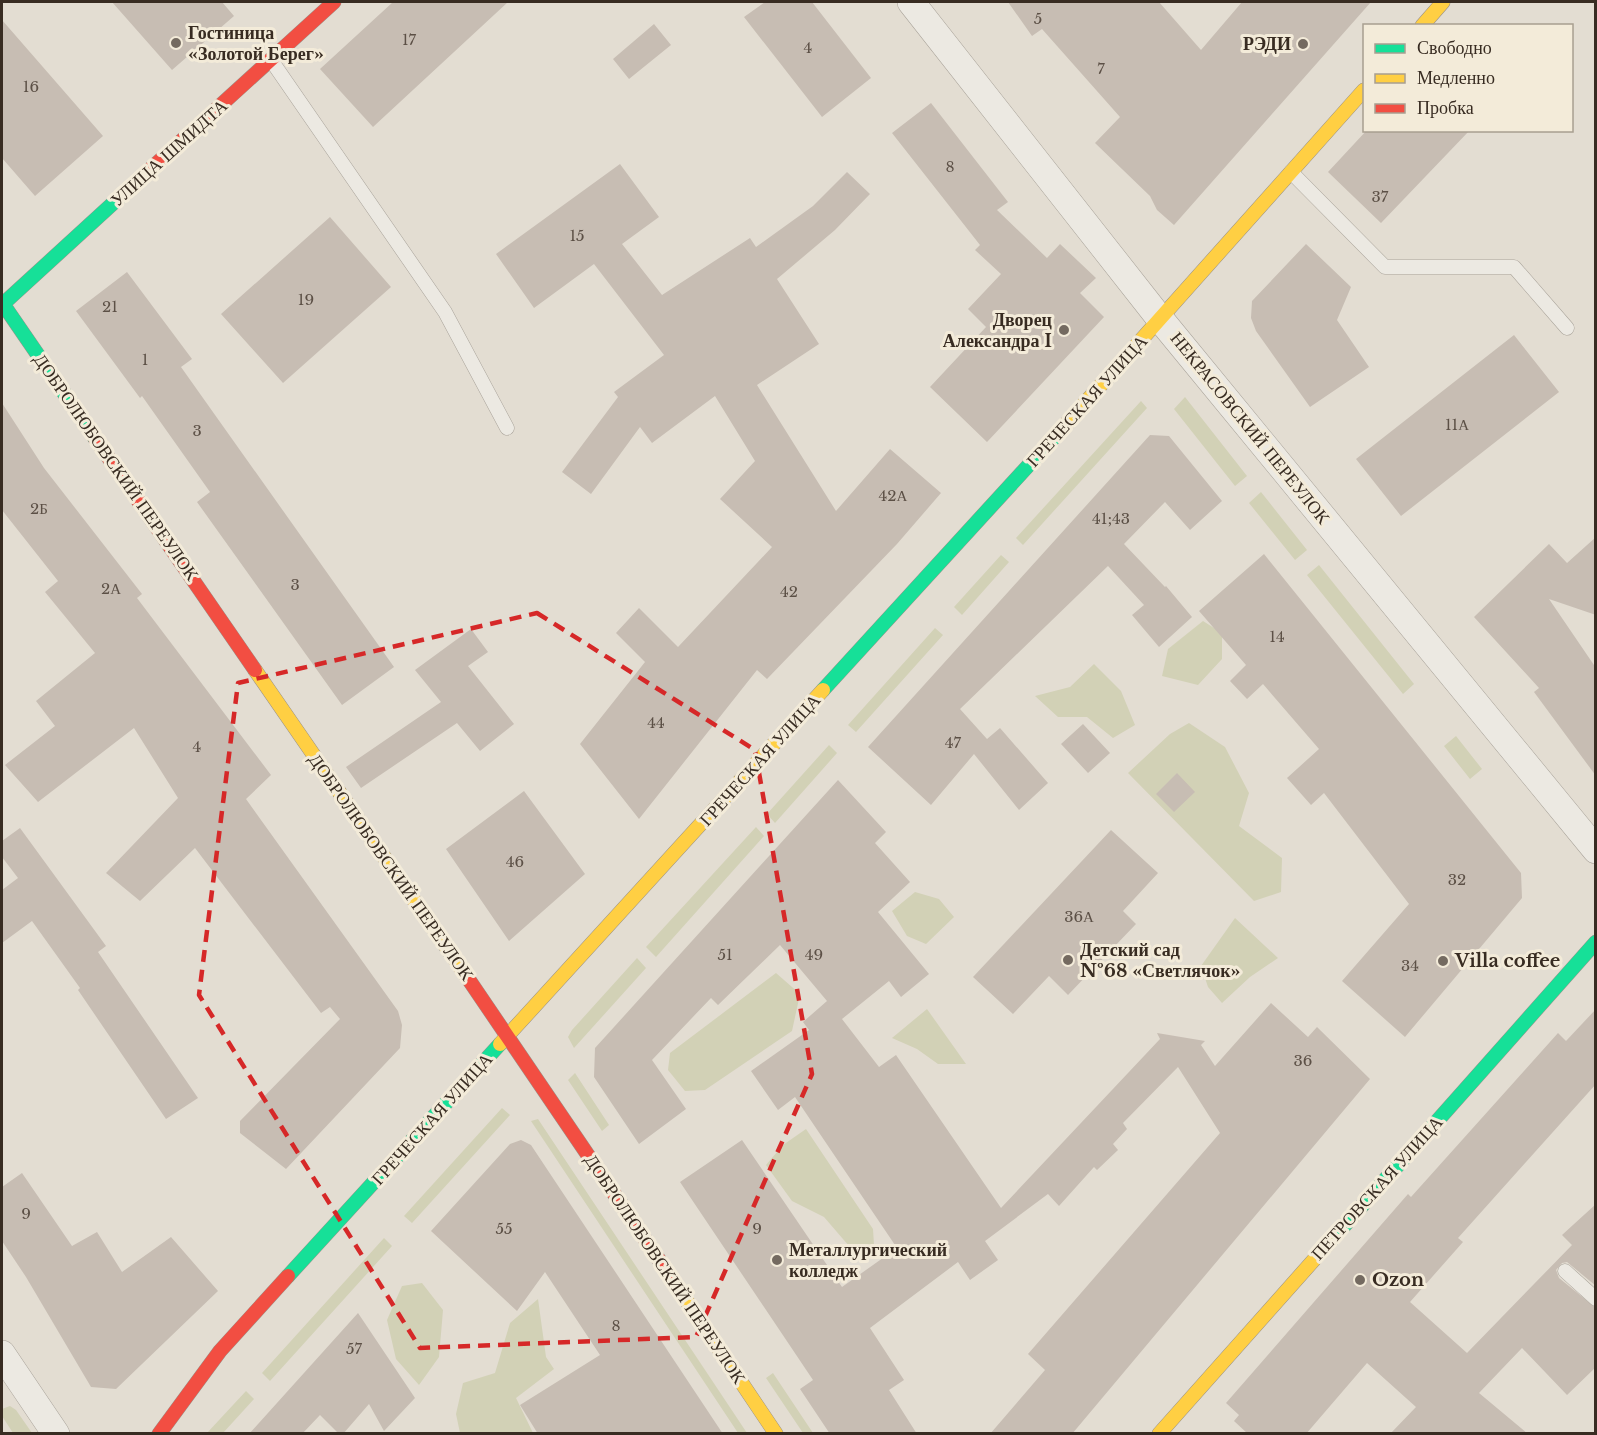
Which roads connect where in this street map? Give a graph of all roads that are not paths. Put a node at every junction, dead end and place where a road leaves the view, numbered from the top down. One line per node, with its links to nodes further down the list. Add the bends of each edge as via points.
1 (334, 2): 5 (main road, УЛИЦА ШМИДТА)
2 (911, 2): 9 (street, НЕКРАСОВСКИЙ ПЕРЕУЛОК)
3 (1443, 2): 4 (main road)
4 (1424, 24)
5 (271, 60): 8 (main road, УЛИЦА ШМИДТА); 11 (lane, via 445,312)
6 (1363, 92): 7 (main road, ГРЕЧЕСКАЯ УЛИЦА)
7 (1291, 172): 9 (main road, ГРЕЧЕСКАЯ УЛИЦА); 10 (lane, via 1385,267 1514,267)
8 (3, 304): 14 (main road, ДОБРОЛЮБОВСКИЙ ПЕРЕУЛОК)
9 (1161, 320): 12 (street, НЕКРАСОВСКИЙ ПЕРЕУЛОК); 14 (main road, ГРЕЧЕСКАЯ УЛИЦА)
10 (1567, 327)
11 (507, 428)
12 (1596, 850)
13 (1596, 942): 21 (main road, ПЕТРОВСКАЯ УЛИЦА)
14 (508, 1037): 19 (main road, ГРЕЧЕСКАЯ УЛИЦА, via 220,1351); 20 (main road, ДОБРОЛЮБОВСКИЙ ПЕРЕУЛОК)
15 (1565, 1271): 16 (lane)
16 (1596, 1299)
17 (2, 1354): 18 (street)
18 (56, 1434)
19 (159, 1434)
20 (776, 1434)
21 (1159, 1434)

